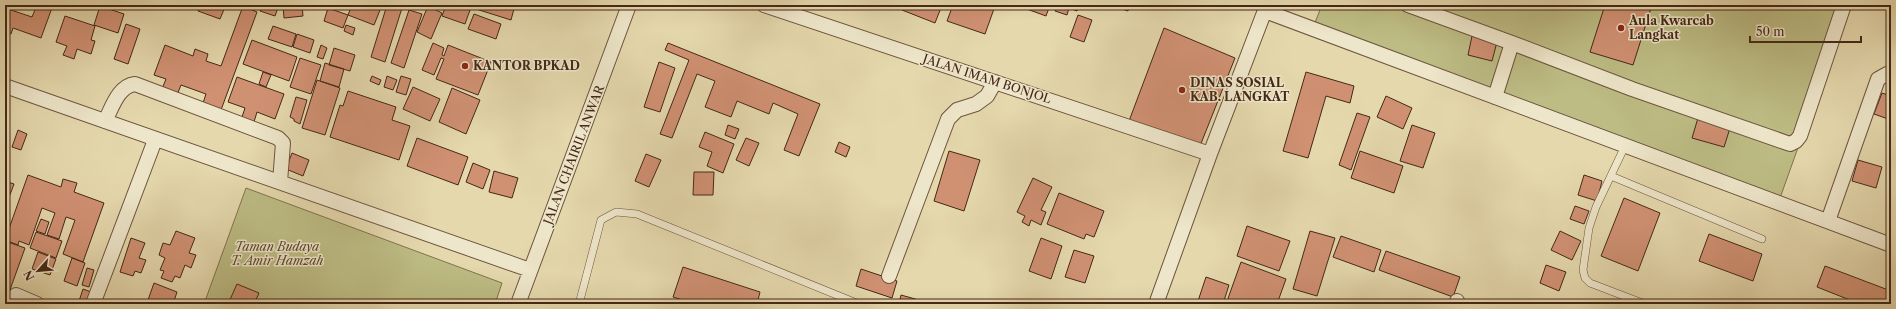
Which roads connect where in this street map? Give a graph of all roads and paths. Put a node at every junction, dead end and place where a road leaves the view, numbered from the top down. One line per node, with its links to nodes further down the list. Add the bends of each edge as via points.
1 (629, 5): 20 (street, JALAN CHAIRIL ANWAR)
2 (764, 5): 8 (street, JALAN IMAM BONJOL)
3 (1408, 5): 6 (street)
4 (1844, 5): 6 (street, via 1800,136 1790,144 1632,89)
5 (1266, 8): 10 (street); 14 (street)
6 (1512, 43): 10 (street)
7 (1891, 74): 17 (street, via 1878,79)
8 (995, 82): 14 (street, JALAN IMAM BONJOL); 21 (street, via 987,96 976,104 957,110 948,118)
9 (5, 86): 11 (street)
10 (1495, 97): 13 (street)
11 (105, 121): 12 (street); 16 (street, via 122,90 128,85 135,84 278,138 283,143)
12 (155, 140): 16 (street); 24 (street)
13 (1625, 146): 15 (lane); 17 (street)
14 (1210, 154): 28 (street)
15 (1611, 176): 18 (lane); 29 (lane, via 1596,207 1590,228 1583,270 1585,278 1590,283)
16 (280, 182): 20 (street)
17 (1828, 221): 19 (street)
18 (1762, 239)
19 (1891, 245)
20 (530, 270): 25 (street, JALAN CHAIRIL ANWAR)
21 (889, 276)
22 (16, 295): 23 (street)
23 (37, 304)
24 (93, 304)
25 (518, 304)
26 (579, 304): 27 (lane, via 601,220 616,212 637,214)
27 (859, 304)
28 (1156, 304)
29 (1645, 304)

